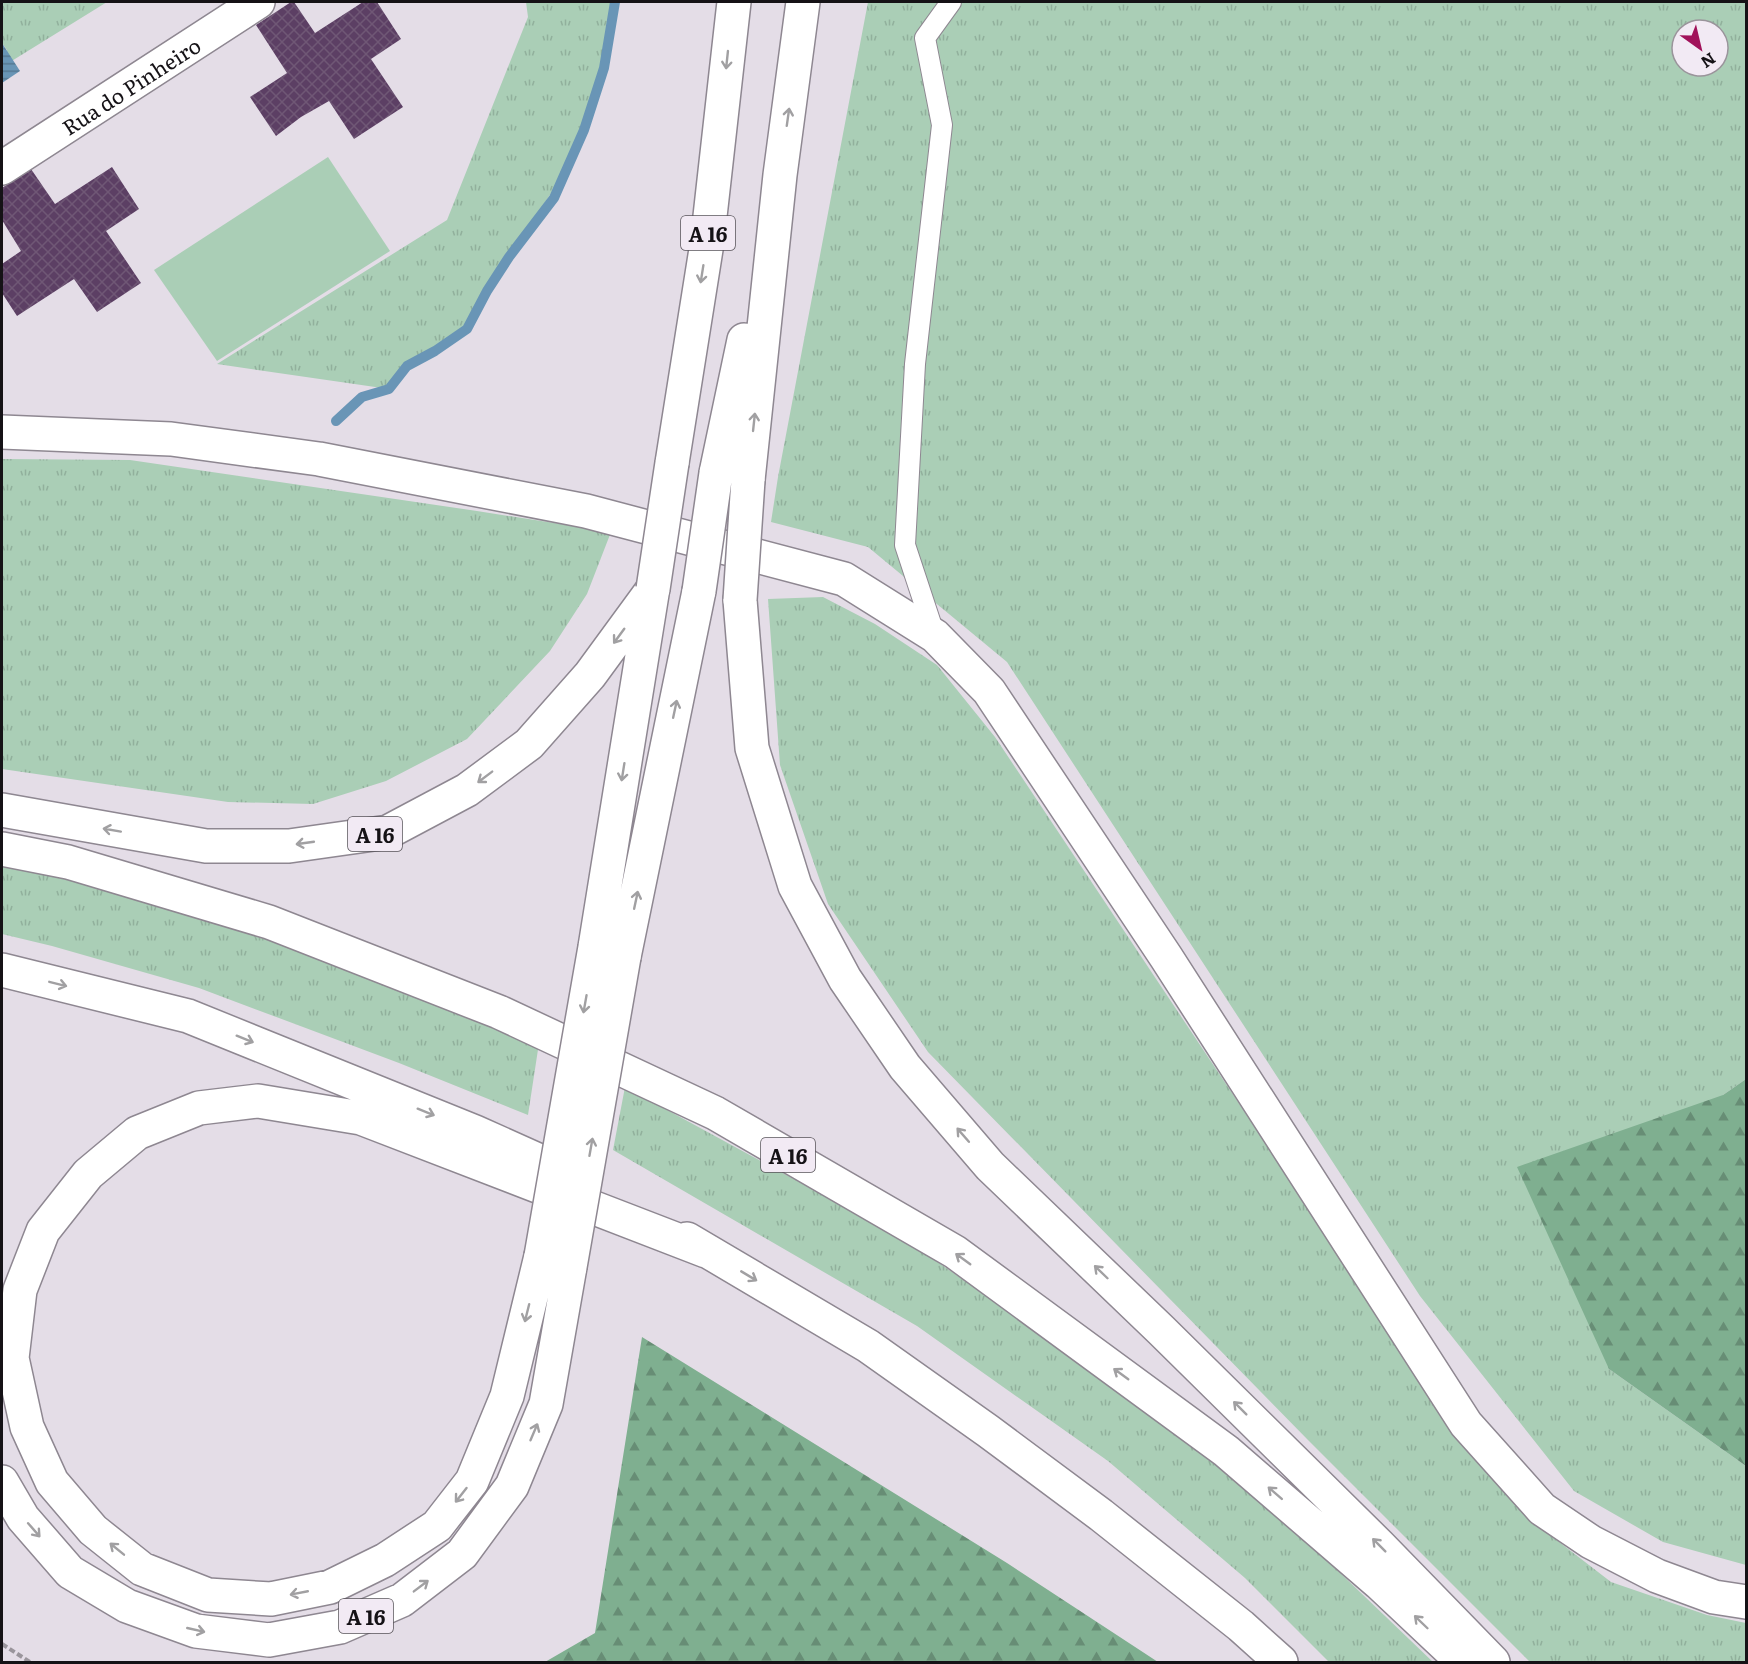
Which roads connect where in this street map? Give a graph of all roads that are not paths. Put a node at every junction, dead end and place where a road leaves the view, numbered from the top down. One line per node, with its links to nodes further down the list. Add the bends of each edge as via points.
1 (258, 2): 5 (main road, Rua do Pinheiro)
2 (734, 2): 8 (main road, A 16, one-way to 8, bridge, via 707,243)
3 (951, 2): 9 (lane, via 925,38 942,125 915,364 905,545)
4 (800, 9): 6 (main road, A 16, one-way to 4)
5 (2, 168)
6 (780, 175): 12 (main road, A 16, one-way to 6, bridge, via 699,591 716,473); 20 (main road, A 16, one-way to 6, bridge, via 1161,1330 990,1166 905,1067 844,979 795,886 752,748 740,600 748,480)
7 (2, 432): 9 (main road, via 171,439 319,459 586,511 844,579)
8 (653, 590): 10 (main road, A 16, one-way to 10, via 590,675 529,744 467,790 388,832 289,846 206,846); 12 (main road, A 16, one-way to 12)
9 (935, 636): 17 (main road, via 989,691 1166,957 1466,1424 1542,1509 1591,1542 1657,1576 1714,1597)
10 (2, 810)
11 (2, 849): 19 (main road, A 16, one-way to 11, via 1380,1583 1226,1451 955,1252 715,1113 500,1012 269,922 68,862)
12 (609, 952): 15 (main road, A 16, bridge)
13 (2, 970): 14 (main road, A 16, one-way to 14, via 188,1016 475,1132 615,1194)
14 (706, 1251): 15 (main road, A 16, one-way to 14, via 472,1481 437,1526 385,1560 330,1587 271,1599 208,1594 142,1569 93,1530 52,1482 27,1426 12,1358 20,1290 43,1231 88,1174 137,1133 199,1108 258,1101 361,1118); 18 (main road, A 16, one-way to 18, via 868,1346 988,1431 1101,1515)
15 (556, 1261): 16 (main road, A 16, one-way to 15, via 23,1518 70,1572 127,1606 196,1631 269,1640 340,1627 402,1600 462,1554 512,1486 546,1404)
16 (2, 1482)
17 (1746, 1602)
18 (1281, 1662)
19 (1463, 1662)
20 (1493, 1662)

